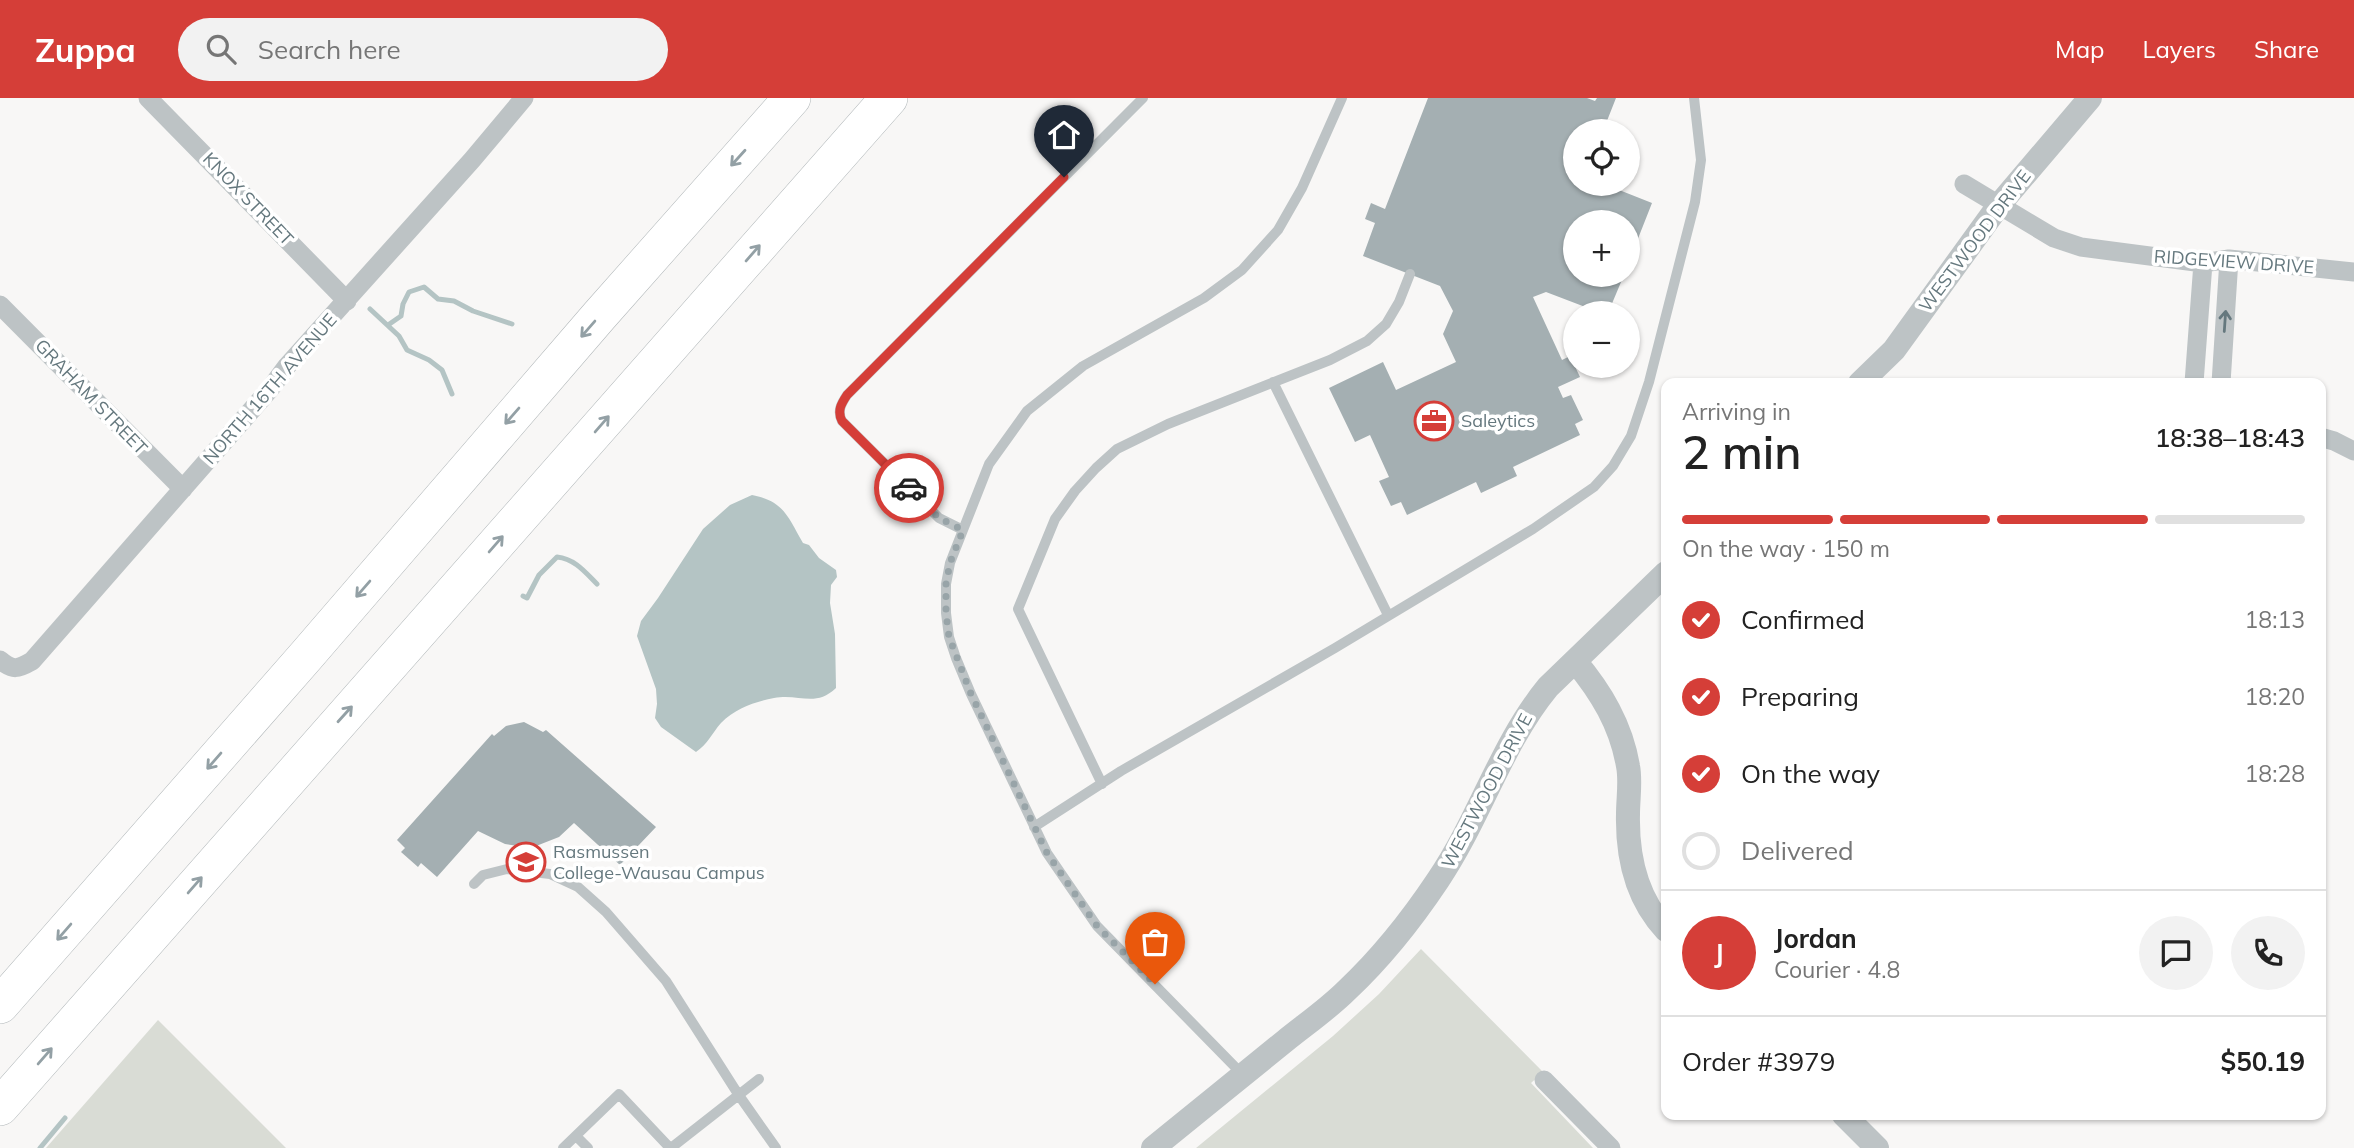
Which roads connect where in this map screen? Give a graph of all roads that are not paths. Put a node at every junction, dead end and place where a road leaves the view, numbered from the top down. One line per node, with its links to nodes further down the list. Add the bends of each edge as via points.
1 (148, 98): 17 (street, KNOX STREET)
2 (889, 98): 10 (highway)
3 (914, 98): 10 (highway)
4 (1143, 98): 26 (lane, via 841,405 842,421 939,518)
5 (1342, 98): 26 (lane, via 1278,230 1242,270 1204,298 1083,366 1027,411 989,464)
6 (1694, 98): 28 (lane, via 1701,160 1695,202 1631,436 1594,487)
7 (2090, 98): 12 (street, WESTWOOD DRIVE)
8 (789, 101): 35 (highway, one-way to 35)
9 (513, 102): 17 (street, NORTH 16TH AVENUE)
10 (828, 169): 40 (highway, one-way to 10)
11 (1964, 184): 12 (street, RIDGEVIEW DRIVE)
12 (1999, 205): 14 (street, RIDGEVIEW DRIVE, via 2054,238 2081,247); 19 (street, WESTWOOD DRIVE, via 1894,350)
13 (2229, 260): 14 (street, RIDGEVIEW DRIVE); 15 (street, RIDGEVIEW DRIVE); 21 (street, one-way to 13)
14 (2203, 263): 20 (street)
15 (2354, 272)
16 (1410, 274): 22 (lane, via 1386,324 1367,341)
17 (347, 301): 25 (street, NORTH 16TH AVENUE)
18 (0, 305): 25 (street, GRAHAM STREET)
19 (1865, 378)
20 (2194, 378)
21 (2221, 378)
22 (1273, 382): 28 (lane); 31 (lane, via 1117,449 1075,491 1055,519 1018,609)
23 (2326, 439): 24 (street)
24 (2354, 452)
25 (183, 489): 30 (street, NORTH 16TH AVENUE, via 32,661 19,669)
26 (963, 530): 32 (lane, via 946,584 949,637)
27 (1661, 578): 29 (street, WESTWOOD DRIVE)
28 (1388, 615): 31 (lane)
29 (1575, 661): 34 (street, via 1614,716 1629,767 1628,837 1639,890); 36 (street, WESTWOOD DRIVE, via 1523,720 1465,836 1398,934 1346,991)
30 (5, 664)
31 (1102, 783): 32 (lane)
32 (1034, 827): 36 (lane, via 1097,926)
33 (474, 884): 39 (lane, via 483,875 507,869 550,874 578,887 666,981)
34 (1661, 922)
35 (0, 1005)
36 (1243, 1075): 47 (street, WESTWOOD DRIVE)
37 (759, 1079): 39 (lane)
38 (1544, 1080): 48 (street)
39 (738, 1094): 45 (lane); 46 (lane)
40 (0, 1107)
41 (1849, 1120): 49 (street)
42 (576, 1136): 43 (lane); 44 (lane); 45 (lane, via 619,1094)
43 (563, 1148)
44 (588, 1148)
45 (670, 1148)
46 (776, 1148)
47 (1153, 1148)
48 (1611, 1148)
49 (1877, 1148)

